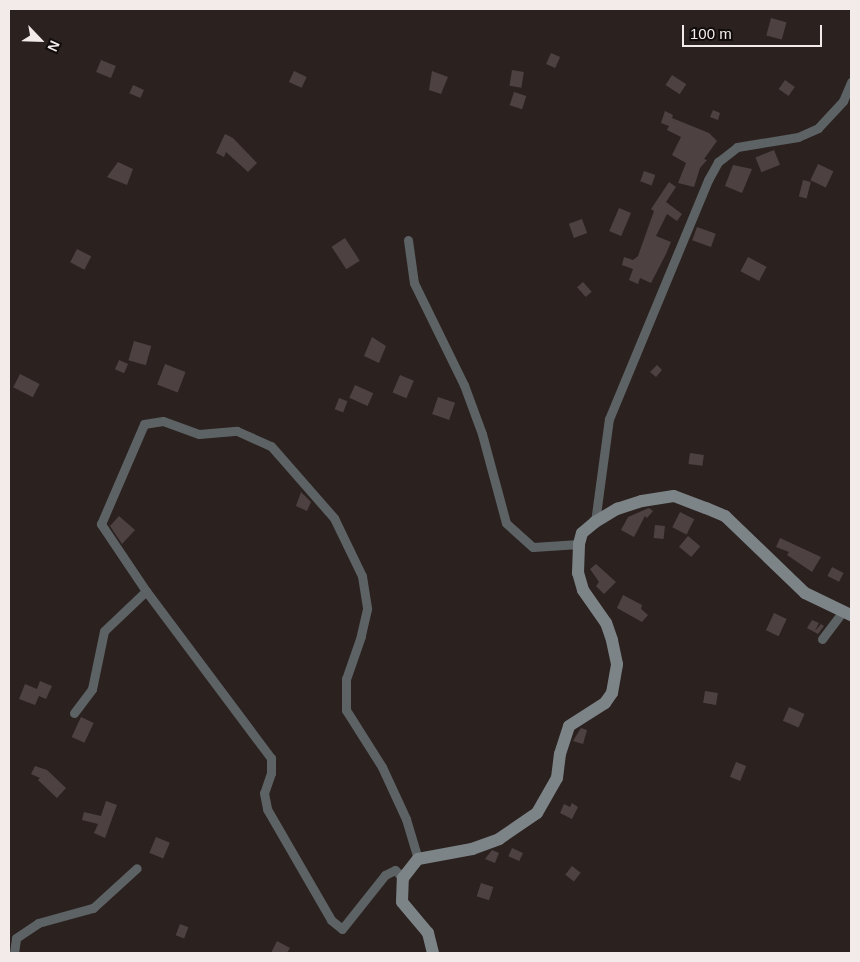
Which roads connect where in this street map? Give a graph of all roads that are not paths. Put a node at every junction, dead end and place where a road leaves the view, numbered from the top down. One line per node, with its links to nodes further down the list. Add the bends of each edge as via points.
1 (851, 82): 3 (street, via 843,101 818,128 798,137 737,147 718,162 609,419)
2 (408, 240): 4 (street, via 414,283 464,385 482,434 506,523 533,546)
3 (595, 522): 4 (main road, via 582,533); 6 (main road, via 642,500 674,496 725,516 805,593)
4 (579, 544): 9 (main road, via 578,573 583,590 606,623 612,640 617,664 612,693 605,703 569,726 560,754 558,778 537,813 499,839 472,849)
5 (146, 591): 8 (street, via 104,631 92,689); 9 (street, via 100,524 144,424 163,421 199,434 237,431 271,446 334,518 362,576 367,609 346,679 346,710 382,767 406,819); 11 (street, via 271,758 271,773 264,793 267,809 331,920 342,929 385,875 395,870)
6 (847, 614): 7 (street)
7 (822, 639)
8 (74, 713)
9 (418, 859): 11 (main road)
10 (137, 868): 12 (street, via 93,908 38,923 16,938)
11 (403, 878): 13 (main road, via 402,902 428,933)
12 (14, 953)
13 (434, 953)

